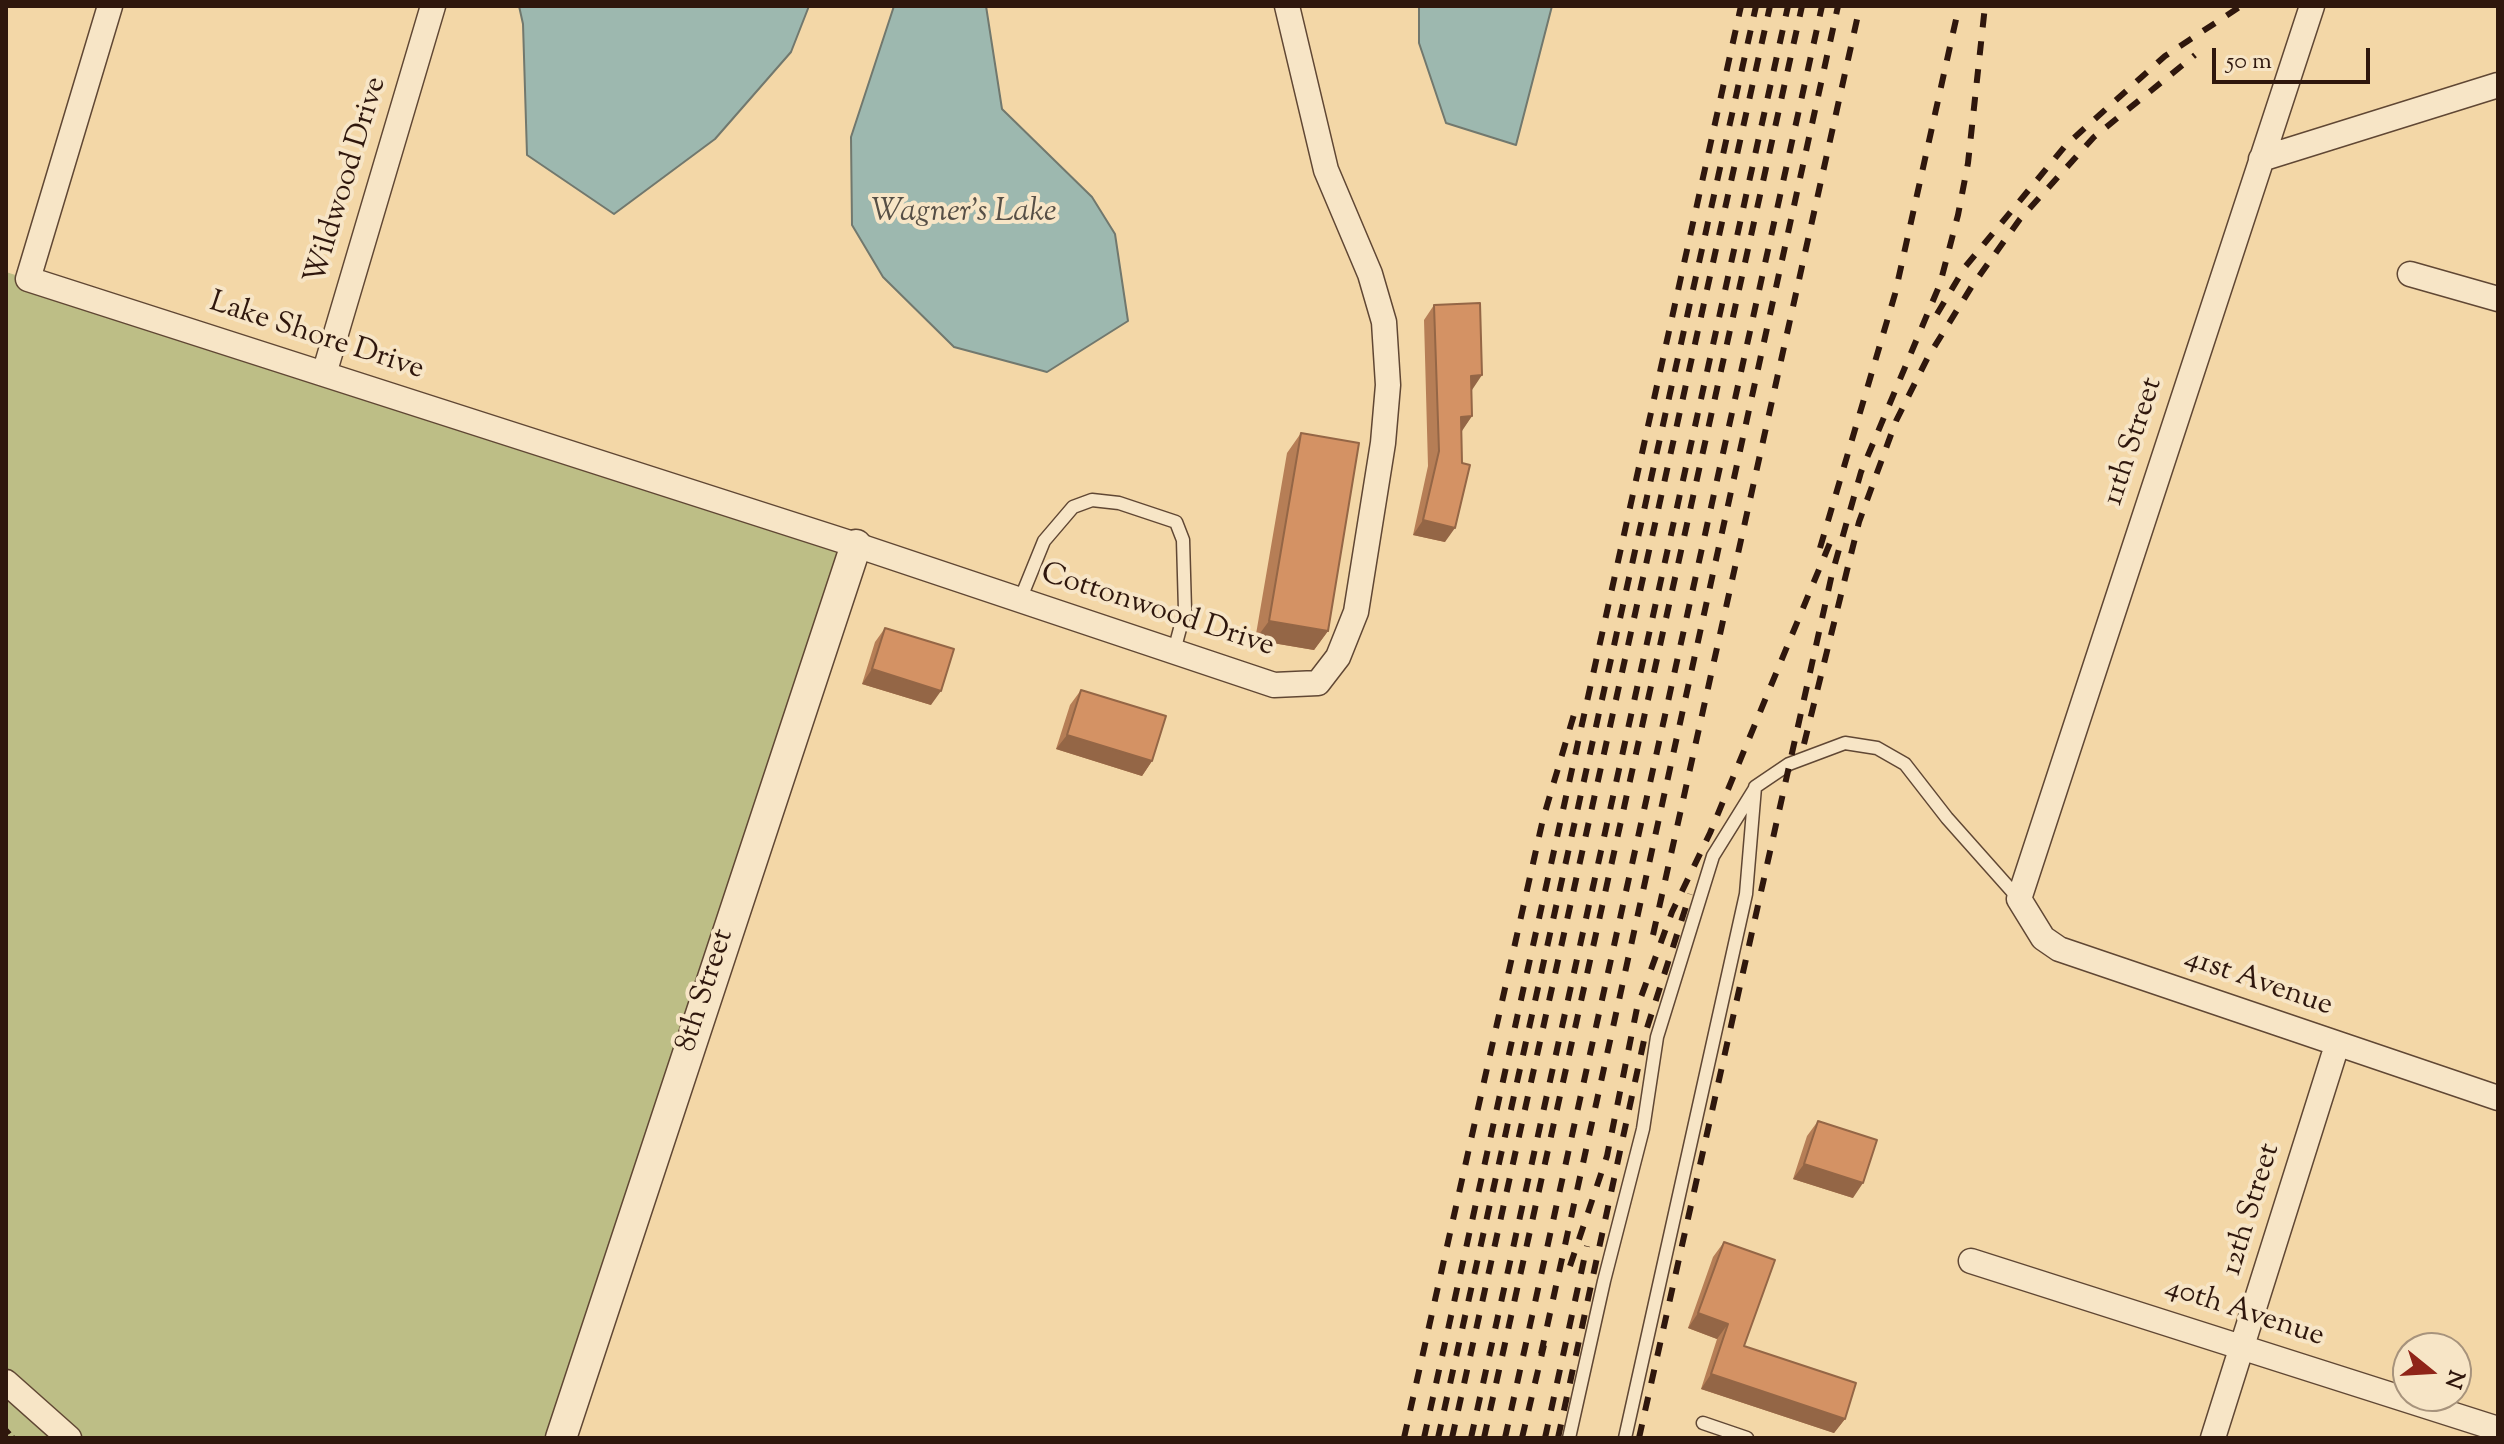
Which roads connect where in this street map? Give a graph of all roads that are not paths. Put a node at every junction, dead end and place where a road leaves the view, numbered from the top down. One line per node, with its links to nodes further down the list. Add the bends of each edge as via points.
1 (110, 6): 8 (street, Lake Shore Drive)
2 (433, 6): 10 (street, Wildwood Drive)
3 (1287, 6): 13 (street, Cottonwood Drive, via 1326,170 1370,274 1384,322 1388,385 1383,443 1356,612 1338,657 1318,683 1274,685)
4 (2312, 6): 6 (street, 11th Street)
5 (2498, 85): 6 (street)
6 (2261, 159): 15 (street, 11th Street)
7 (2410, 274): 9 (street)
8 (17, 275): 10 (street, Lake Shore Drive)
9 (2498, 299)
10 (324, 374): 11 (street, Lake Shore Drive)
11 (856, 545): 12 (street, Cottonwood Drive); 24 (street, 8th Street)
12 (1020, 600): 13 (street, Cottonwood Drive); 13 (lane, via 1044,541 1073,507 1092,500 1119,503 1176,522 1183,540 1185,610)
13 (1174, 651)
14 (1755, 787): 15 (lane, via 1789,764 1845,743 1877,748 1905,764); 25 (lane, via 1713,856 1657,1037 1643,1129); 26 (lane, via 1746,894)
15 (2019, 899): 16 (street, 41st Avenue, via 2043,938 2059,949)
16 (2337, 1045): 17 (street, 41st Avenue); 19 (street, 12th Street)
17 (2498, 1098)
18 (1971, 1261): 19 (street, 40th Avenue)
19 (2243, 1348): 22 (street, 40th Avenue); 28 (street, 12th Street)
20 (6, 1382): 23 (street)
21 (1703, 1423): 27 (lane)
22 (2498, 1429)
23 (69, 1438)
24 (561, 1438)
25 (1569, 1438)
26 (1625, 1438)
27 (1747, 1438)
28 (2213, 1438)

